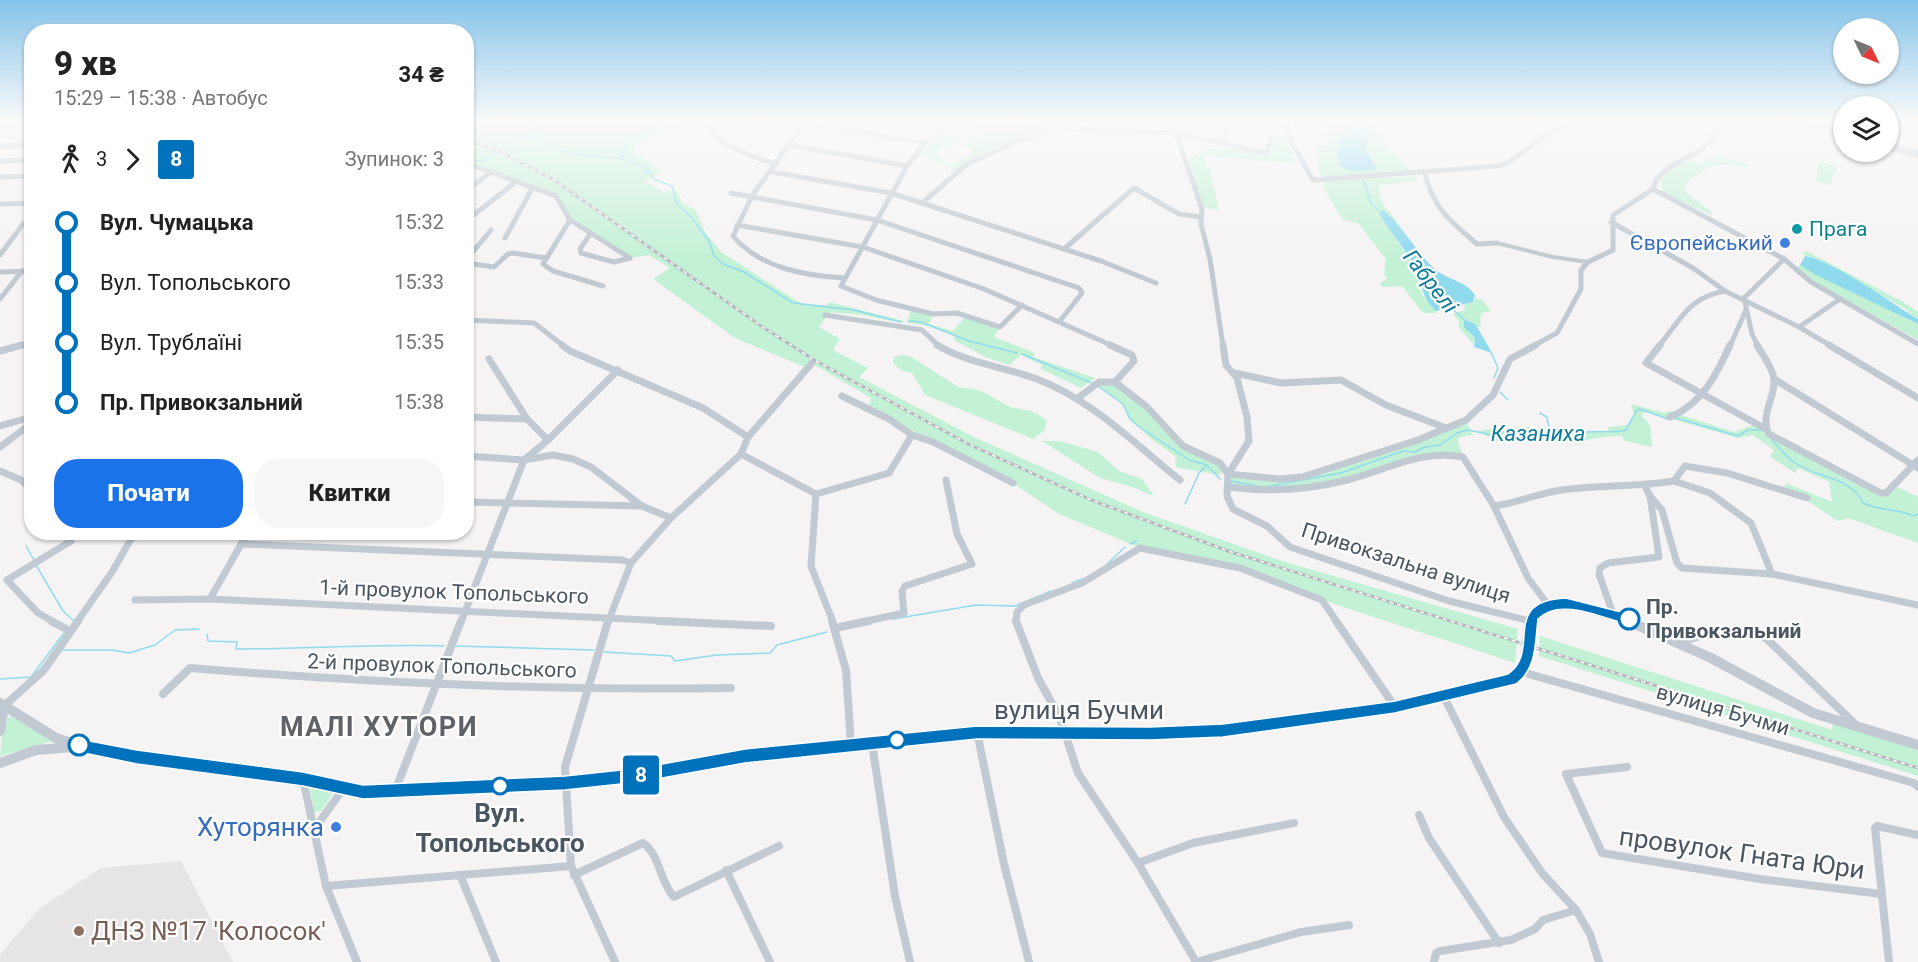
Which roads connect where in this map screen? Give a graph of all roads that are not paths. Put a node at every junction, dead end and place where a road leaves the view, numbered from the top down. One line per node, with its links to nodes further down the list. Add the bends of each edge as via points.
1 (477, 167): 9 (street)
2 (775, 167): 10 (street)
3 (906, 167): 19 (street)
4 (964, 167): 22 (street)
5 (1188, 167): 25 (street)
6 (1306, 167): 11 (street, via 1313,180)
7 (1488, 167): 11 (street)
8 (1670, 167): 17 (street, via 1656,180)
9 (491, 172): 14 (street); 15 (street)
10 (772, 172): 19 (street); 20 (street)
11 (1425, 172): 34 (street, via 1431,197 1445,216 1477,244)
12 (24, 176): 13 (street)
13 (0, 177)
14 (517, 181): 16 (street); 24 (street)
15 (474, 185)
16 (533, 187): 26 (street, via 557,197); 33 (street)
17 (1653, 189): 28 (street, via 1617,210); 40 (street)
18 (731, 193): 20 (street)
19 (891, 193): 22 (street); 27 (street)
20 (753, 197): 27 (street); 30 (street)
21 (24, 203): 23 (street)
22 (922, 203): 36 (street)
23 (0, 204)
24 (474, 215)
25 (1201, 217): 36 (street, via 1179,214 1134,188); 64 (street, via 1226,365)
26 (570, 220): 32 (street); 39 (street)
27 (877, 220): 35 (street); 56 (street, via 1079,288 1083,293)
28 (1611, 222): 41 (street, via 1613,250); 48 (street, via 1694,268)
29 (24, 224): 38 (street)
30 (736, 225): 35 (street); 45 (street, via 737,242 771,264 828,278)
31 (491, 230): 37 (street)
32 (591, 233): 32 (street, via 601,239 630,258 614,262 581,253)
33 (505, 238)
34 (1497, 243): 41 (street)
35 (863, 247): 45 (street); 52 (street)
36 (1064, 249): 46 (street)
37 (474, 252)
38 (0, 255)
39 (546, 258): 42 (street, via 513,253 494,267); 47 (street, via 544,267)
40 (1784, 260): 49 (street); 51 (street)
41 (1588, 262): 76 (street, via 1581,270 1581,289 1557,333 1510,359 1493,395 1476,414)
42 (474, 263)
43 (22, 271): 44 (street); 50 (street)
44 (0, 272)
45 (845, 278): 52 (street, via 841,286 876,300 933,314 957,313 1000,327)
46 (1156, 283)
47 (603, 286)
48 (1725, 291): 49 (street); 67 (street, via 1695,301 1647,359 1650,367)
49 (1744, 298): 53 (street); 57 (street)
50 (0, 299)
51 (1840, 299): 57 (street); 59 (street)
52 (1022, 305): 56 (street)
53 (1746, 310): 65 (street, via 1752,334); 67 (street)
54 (825, 315): 69 (street, via 855,316 922,330 938,346 1037,379)
55 (474, 320): 63 (street, via 531,322 570,351)
56 (1060, 321): 66 (street, via 1132,355 1131,368)
57 (1799, 327): 70 (street)
58 (24, 344): 60 (street)
59 (1918, 344)
60 (0, 351)
61 (489, 359): 74 (street)
62 (812, 363): 80 (street)
63 (618, 370): 80 (street, via 703,408); 81 (street)
64 (1236, 373): 76 (street, via 1281,383 1341,380 1386,405); 88 (street, via 1249,441)
65 (1774, 379): 77 (street); 86 (street)
66 (1115, 382): 69 (street, via 1099,382); 88 (street, via 1147,407 1184,446 1214,459)
67 (1703, 394): 72 (street, via 1685,411); 77 (street)
68 (842, 396): 79 (street)
69 (1078, 398): 90 (street)
70 (1918, 398)
71 (474, 417): 74 (street)
72 (1671, 417)
73 (24, 419): 75 (street)
74 (527, 419): 81 (street)
75 (0, 426)
76 (1446, 428): 88 (street, via 1302,477)
77 (1766, 429): 86 (street, via 1779,441 1881,494)
78 (22, 431): 82 (street)
79 (912, 435): 93 (street); 96 (street, via 889,473)
80 (748, 437): 83 (street)
81 (548, 440): 85 (street)
82 (0, 447)
83 (741, 454): 96 (street); 103 (street)
84 (474, 457): 85 (street)
85 (524, 460): 100 (street); 101 (street, via 553,455 591,466)
86 (1916, 463)
87 (0, 471): 92 (street)
88 (1228, 474): 95 (street)
89 (946, 480): 120 (street, via 957,534 972,564 905,586 904,614)
90 (1180, 480)
91 (1674, 481): 94 (street); 98 (street, via 1681,468 1702,467); 110 (street, via 1710,493 1751,523)
92 (24, 483)
93 (1013, 483)
94 (1645, 486): 97 (street); 102 (street, via 1561,490)
95 (1228, 487): 102 (street, via 1259,491 1306,488 1349,480 1405,460 1452,455 1467,460); 118 (street, Привокзальна вулиця, via 1233,509 1267,525 1290,547 1449,601)
96 (816, 494): 120 (street, via 811,566)
97 (1650, 496): 110 (street, via 1662,510 1677,563 1682,568); 116 (street, via 1659,557 1608,563 1600,568)
98 (1807, 498)
99 (474, 502): 100 (street)
100 (507, 504): 101 (street); 108 (street)
101 (642, 506): 103 (street)
102 (1494, 506): 113 (street, via 1524,571)
103 (671, 518): 109 (street)
104 (70, 540): 121 (street, via 7,580 38,613)
105 (130, 540): 121 (street)
106 (243, 540): 107 (street)
107 (241, 544): 108 (street); 111 (street)
108 (484, 556): 109 (street); 115 (street)
109 (631, 563): 117 (street)
110 (1772, 574): 114 (street)
111 (210, 599): 112 (street, 1-й провулок Топольського); 115 (street, 1-й провулок Топольського)
112 (135, 600)
113 (1548, 605): 116 (street, via 1566,603); 118 (street, Привокзальна вулиця)
114 (1918, 605)
115 (463, 610): 117 (street, 1-й провулок Топольського); 124 (street)
116 (1613, 614): 122 (street)
117 (609, 616): 119 (street, 1-й провулок Топольського); 126 (street)
118 (1530, 623): 123 (street, bridge)
119 (771, 626)
120 (835, 628): 136 (street, via 846,670)
121 (70, 631): 129 (street, via 44,670)
122 (1679, 642): 131 (street, via 1807,710); 131 (street, via 1751,628)
123 (1524, 669): 128 (street, вулиця Бучми, via 1512,680); 143 (street, вулиця Бучми)
124 (437, 682): 126 (street, 2-й провулок Топольського); 127 (street, 2-й провулок Топольського, via 333,680 190,668); 145 (street)
125 (731, 688): 126 (street, 2-й провулок Топольського)
126 (587, 690): 142 (street, via 565,767)
127 (163, 694)
128 (1443, 695): 130 (street, вулиця Бучми); 157 (street, via 1504,817 1542,873)
129 (2, 705): 132 (street); 138 (street, вулиця Бучми, via 56,738)
130 (1395, 707): 134 (street, вулиця Бучми, via 1223,730); 134 (street, via 1322,600 1240,568 1140,548 1082,583 1024,605 1017,612 1016,622)
131 (1857, 726): 137 (street)
132 (0, 731)
133 (977, 732): 134 (street, вулиця Бучми); 135 (street, вулиця Бучми); 165 (street)
134 (1064, 733): 151 (street, via 1078,773)
135 (872, 743): 136 (street, вулиця Бучми); 164 (street, via 895,896)
136 (851, 745): 142 (street, вулиця Бучми, via 745,756 640,775)
137 (1918, 745)
138 (89, 748): 139 (street, via 44,747); 141 (street, вулиця Бучми)
139 (0, 763)
140 (1627, 767): 156 (street, провулок Гната Юри, via 1566,774 1602,853)
141 (303, 779): 144 (street, вулиця Бучми); 148 (street)
142 (565, 783): 145 (street, вулиця Бучми); 152 (street)
143 (1916, 785)
144 (343, 789): 145 (street, вулиця Бучми); 148 (street)
145 (394, 791)
146 (1419, 815): 159 (street, via 1429,838)
147 (1294, 823): 151 (street, via 1193,843)
148 (313, 831): 155 (street)
149 (1918, 835): 156 (street, via 1875,828)
150 (779, 846): 153 (street)
151 (1138, 863): 166 (street)
152 (573, 870): 153 (street, via 643,843 652,852 667,892 674,897); 154 (street); 162 (street)
153 (726, 870): 163 (street)
154 (460, 875): 155 (street); 161 (street)
155 (326, 886): 160 (street)
156 (1881, 894): 169 (street)
157 (1576, 910): 159 (street, via 1553,915 1527,934); 168 (street, via 1590,934)
158 (1349, 925): 166 (street, via 1301,932)
159 (1499, 943): 167 (street, via 1440,951)
160 (357, 962)
161 (496, 962)
162 (615, 962)
163 (770, 962)
164 (910, 962)
165 (1029, 962)
166 (1196, 962)
167 (1434, 962)
168 (1599, 962)
169 (1889, 962)

